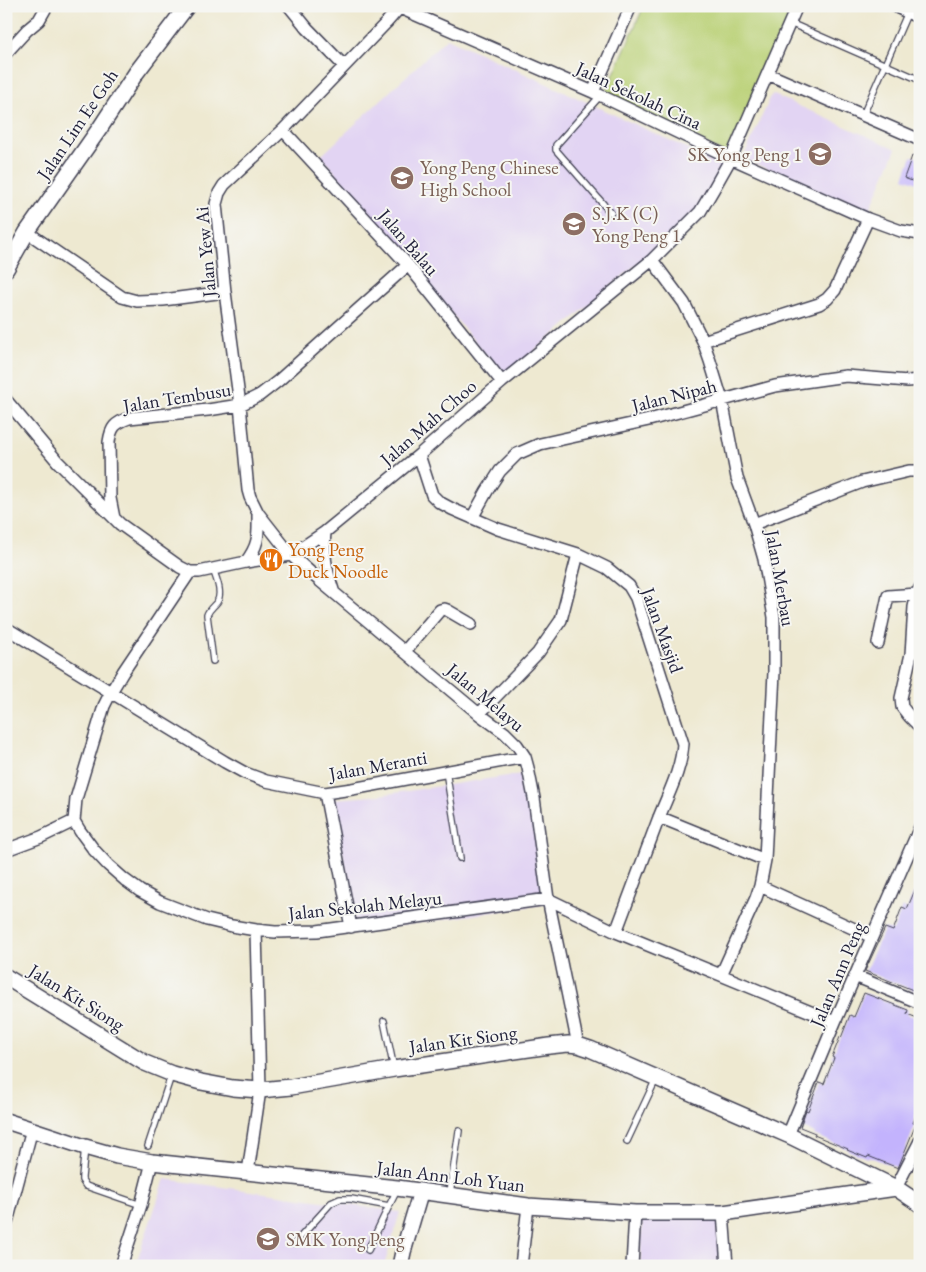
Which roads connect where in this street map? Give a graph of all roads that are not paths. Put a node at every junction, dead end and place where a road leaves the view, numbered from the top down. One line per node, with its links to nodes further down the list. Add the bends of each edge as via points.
1 (47, 6): 9 (street, via 39,20)
2 (187, 6): 21 (street, Jalan Lim Ee Goh, via 136,73)
3 (289, 6): 11 (street)
4 (631, 6): 14 (street)
5 (797, 6): 8 (street, Jalan Mah Choo)
6 (400, 7): 11 (street, Jalan Yew Ai); 14 (street, Jalan Sekolah Cina)
7 (909, 11): 10 (lane)
8 (790, 23): 10 (lane); 12 (street, Jalan Mah Choo)
9 (6, 53)
10 (885, 65): 13 (lane); 15 (lane)
11 (344, 66): 16 (street, Jalan Yew Ai)
12 (768, 74): 15 (street); 18 (street, Jalan Mah Choo)
13 (920, 80)
14 (596, 94): 18 (street, Jalan Sekolah Cina); 19 (lane, via 558,142 556,150)
15 (863, 115): 17 (street)
16 (283, 130): 24 (street, Jalan Balau); 26 (street, Jalan Yew Ai, via 219,193 216,204)
17 (920, 140)
18 (731, 158): 20 (street, Jalan Sekolah Cina); 23 (street, Jalan Mah Choo, via 700,212)
19 (611, 213)
20 (868, 219): 22 (street, Jalan Sekolah Cina); 27 (street, via 835,290 827,299)
21 (27, 232): 25 (street, Jalan Lim Ee Goh); 26 (street, via 122,297 137,301 163,300)
22 (920, 234)
23 (652, 260): 27 (street, Jalan Merbau, via 684,303); 29 (street, Jalan Mah Choo)
24 (408, 265): 29 (street, Jalan Balau); 32 (street, Jalan Tembusu, via 260,396)
25 (6, 269)
26 (225, 292): 32 (street, Jalan Yew Ai)
27 (703, 341): 31 (street, Jalan Merbau)
28 (920, 380): 31 (street, Jalan Nipah, via 846,376 774,386)
29 (502, 382): 33 (street, Jalan Mah Choo)
30 (6, 400): 36 (street, via 58,462)
31 (722, 400): 37 (street, Jalan Nipah, via 540,444 517,454 500,471); 38 (street, Jalan Merbau, via 737,478)
32 (240, 405): 35 (street, Jalan Yew Ai, via 248,490); 36 (street, Jalan Tembusu, via 129,418 114,426 109,442 110,498)
33 (419, 455): 37 (street, Jalan Masjid, via 432,495 439,502); 39 (street, Jalan Mah Choo)
34 (920, 471): 38 (street, via 862,482)
35 (258, 513): 40 (street, Jalan Yew Ai); 42 (street, via 257,543)
36 (114, 518): 44 (street)
37 (472, 518): 41 (street, Jalan Masjid)
38 (754, 524): 63 (street, Jalan Merbau, via 774,617)
39 (325, 532): 40 (street, Jalan Mah Choo); 46 (street, via 324,557)
40 (291, 554): 42 (street, Jalan Mah Choo); 46 (street, Jalan Melayu)
41 (578, 554): 53 (street, via 561,620 538,653); 58 (street, Jalan Masjid, via 607,568 629,586 636,598 680,731 682,757)
42 (246, 562): 43 (street, Jalan Mah Choo)
43 (213, 569): 44 (street, Jalan Mah Choo); 51 (lane, via 220,594 207,616)
44 (190, 572): 52 (street)
45 (918, 591): 49 (street, via 888,596); 54 (street, via 912,621 911,654 901,698 902,707)
46 (334, 592): 50 (street, Jalan Melayu)
47 (471, 624): 50 (street, via 444,608)
48 (6, 628): 52 (street, Jalan Meranti)
49 (878, 643)
50 (405, 651): 53 (street, Jalan Melayu)
51 (213, 661)
52 (111, 692): 57 (street, Jalan Meranti, via 245,773 266,781); 59 (street, via 76,800)
53 (479, 714): 55 (street, Jalan Melayu, via 505,733)
54 (920, 727)
55 (525, 756): 56 (street, Jalan Meranti); 65 (street, Jalan Melayu)
56 (446, 771): 57 (street, Jalan Meranti); 62 (lane)
57 (325, 793): 66 (street)
58 (659, 817): 63 (street); 68 (street, Jalan Masjid)
59 (74, 821): 61 (street); 67 (street, Jalan Sekolah Melayu, via 108,865 140,891 207,920)
60 (920, 827): 69 (street, Jalan Ann Peng)
61 (6, 850)
62 (460, 858)
63 (765, 860): 64 (street, Jalan Merbau)
64 (760, 886): 69 (street); 70 (street, Jalan Merbau)
65 (548, 899): 66 (street, Jalan Sekolah Melayu); 68 (street); 76 (street, Jalan Melayu)
66 (351, 927): 67 (street, Jalan Sekolah Melayu, via 317,931)
67 (256, 930): 80 (street)
68 (616, 932): 70 (street)
69 (872, 937): 71 (street, Jalan Ann Peng)
70 (721, 975): 75 (street)
71 (854, 976): 73 (street); 75 (street, Jalan Ann Peng)
72 (6, 977): 78 (street, Jalan Kit Siong, via 145,1063)
73 (920, 1003)
74 (384, 1021): 77 (lane)
75 (835, 1022): 84 (street, Jalan Ann Peng)
76 (578, 1045): 77 (street, Jalan Kit Siong, via 549,1046); 79 (street, Jalan Kit Siong)
77 (394, 1069): 80 (street, Jalan Kit Siong)
78 (172, 1074): 80 (street, Jalan Kit Siong, via 233,1088); 87 (lane)
79 (656, 1078): 84 (street, Jalan Kit Siong); 85 (lane)
80 (260, 1090): 90 (street)
81 (6, 1121): 82 (street, Jalan Ann Loh Yuan)
82 (32, 1129): 88 (street, Jalan Ann Loh Yuan); 101 (street)
83 (459, 1131): 94 (lane)
84 (788, 1135): 92 (street, Jalan Kit Siong)
85 (627, 1141)
86 (920, 1141): 92 (street)
87 (148, 1146)
88 (85, 1147): 89 (street, Jalan Ann Loh Yuan); 96 (lane, via 82,1177 86,1186)
89 (152, 1162): 90 (street, Jalan Ann Loh Yuan); 96 (street)
90 (248, 1172): 91 (street, Jalan Ann Loh Yuan)
91 (398, 1188): 93 (street, Jalan Ann Loh Yuan); 97 (lane)
92 (896, 1188): 95 (street, Jalan Kit Siong); 100 (street, Jalan Ann Loh Yuan)
93 (420, 1191): 94 (street, Jalan Ann Loh Yuan); 105 (street)
94 (450, 1195): 98 (street, Jalan Ann Loh Yuan)
95 (920, 1204)
96 (141, 1205): 104 (street)
97 (389, 1206): 102 (lane, via 340,1199 331,1203); 103 (lane)
98 (528, 1206): 99 (street, Jalan Ann Loh Yuan); 106 (street)
99 (635, 1213): 100 (street, Jalan Ann Loh Yuan); 107 (street)
100 (723, 1213): 108 (street)
101 (6, 1226)
102 (295, 1243)
103 (368, 1250)
104 (121, 1266)
105 (400, 1266)
106 (521, 1266)
107 (632, 1266)
108 (727, 1266)

